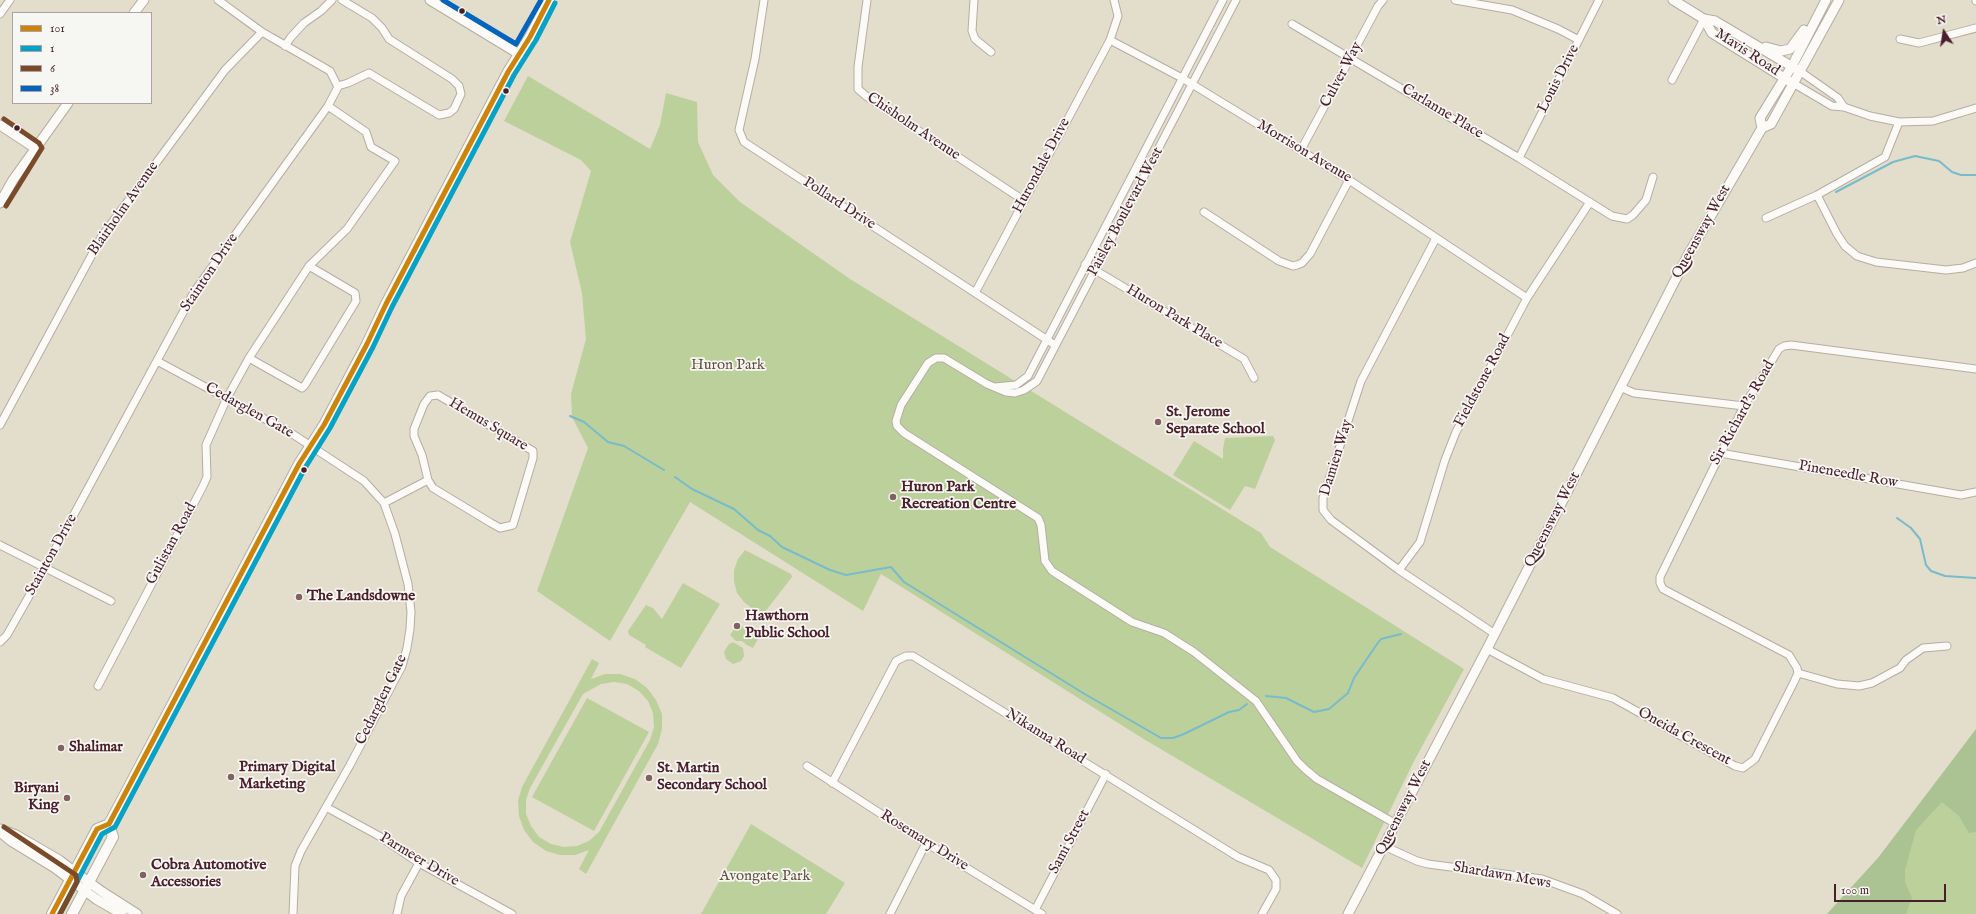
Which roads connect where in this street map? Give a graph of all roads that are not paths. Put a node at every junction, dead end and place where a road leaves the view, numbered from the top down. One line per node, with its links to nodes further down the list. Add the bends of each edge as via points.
1 (10, 0): 21 (street)
2 (144, 0): 20 (street)
3 (218, 0): 25 (street)
4 (332, 0): 30 (street, via 304,23)
5 (342, 0): 41 (street, via 372,18 389,39 452,79 461,94 449,113 440,115 369,73)
6 (430, 0): 32 (street)
7 (549, 0): 32 (main road)
8 (764, 0): 65 (street, Pollard Drive, via 755,59 739,130 744,142)
9 (867, 0): 55 (street, Chisholm Avenue, via 858,67 858,89)
10 (974, 0): 31 (street, via 972,31 975,39)
11 (1114, 0): 27 (street, via 1118,16)
12 (1223, 0): 36 (street, Paisley Boulevard West)
13 (1236, 0): 40 (street, Paisley Boulevard West)
14 (1383, 0): 33 (street, Culver Way)
15 (1455, 0): 28 (street, via 1512,10)
16 (1599, 0): 28 (street, Louis Drive)
17 (1673, 0): 22 (street, Mavis Road)
18 (1839, 0): 35 (street, Queensway West)
19 (1826, 1): 29 (street, via 1790,49 1781,52); 34 (street, Queensway West)
20 (135, 12)
21 (0, 14)
22 (1704, 19): 29 (street, Mavis Road, via 1715,20); 37 (street, Mavis Road, via 1712,33); 38 (street)
23 (1292, 24): 33 (street, Carlanne Place)
24 (1976, 28): 26 (street, via 1919,43)
25 (262, 32): 30 (street); 77 (street, Blairholm Avenue, via 225,70 102,236)
26 (1900, 39)
27 (1110, 40): 36 (street, Morrison Avenue); 55 (street, Hurondale Drive)
28 (1579, 40): 51 (street, Louis Drive)
29 (1752, 43): 34 (street, Mavis Road)
30 (285, 46): 41 (street, via 330,71)
31 (991, 52)
32 (519, 54): 78 (main road, via 478,127 324,426)
33 (1352, 58): 50 (street, Culver Way); 51 (street, Carlanne Place)
34 (1792, 66): 35 (street, Mavis Road); 37 (street, Queensway West)
35 (1800, 72): 39 (street, Queensway West); 44 (street, via 1838,98)
36 (1182, 78): 40 (street, Morrison Avenue); 62 (street, Paisley Boulevard West)
37 (1784, 78): 39 (street, Mavis Road); 48 (street, Queensway West, via 1760,118)
38 (1672, 80)
39 (1793, 83): 44 (street, via 1832,106); 48 (street, Queensway West, via 1771,124)
40 (1192, 84): 50 (street, Morrison Avenue); 64 (street, Paisley Boulevard West)
41 (338, 86): 43 (street, Stainton Drive)
42 (67, 104): 49 (street)
43 (328, 106): 63 (street, Gulistan Road, via 366,132 372,147 395,161 347,229); 70 (street, Stainton Drive, via 194,292)
44 (1844, 107): 46 (street)
45 (1976, 108): 46 (street, via 1934,121)
46 (1899, 122): 54 (street, via 1885,157)
47 (0, 125): 49 (street)
48 (1762, 128): 74 (street, Queensway West, via 1688,255)
49 (35, 148): 57 (street)
50 (1301, 150): 53 (street, Morrison Avenue)
51 (1519, 158): 56 (street, Carlanne Place)
52 (1653, 177): 56 (street, Carlanne Place, via 1646,200 1627,219 1612,216)
53 (1349, 180): 58 (street, via 1310,254 1302,263 1293,266 1279,261); 60 (street, Morrison Avenue)
54 (1817, 195): 59 (street); 61 (street, via 1837,234 1845,246 1857,256 1876,262 1946,270)
55 (1023, 200): 65 (street, Hurondale Drive)
56 (1590, 202): 66 (street, Fieldstone Road)
57 (0, 203)
58 (1204, 212)
59 (1766, 218)
60 (1436, 238): 66 (street, Morrison Avenue); 85 (street, Damien Way, via 1361,381 1323,498 1323,510 1331,520)
61 (1976, 263)
62 (1086, 264): 64 (street, Huron Park Place); 67 (street, Paisley Boulevard West)
63 (309, 266): 69 (street, Gulistan Road); 69 (street, via 355,293 356,301 305,385 302,388)
64 (1096, 270): 68 (street, Paisley Boulevard West); 72 (street, Huron Park Place, via 1244,359)
65 (975, 293): 67 (street, Pollard Drive)
66 (1527, 298): 85 (street, Fieldstone Road, via 1456,432 1420,542)
67 (1046, 340): 68 (street, Pollard Drive); 73 (street, Paisley Boulevard West, via 1024,379 1016,385)
68 (1055, 345): 73 (street, Paisley Boulevard West, via 1039,377 1029,388 1011,393)
69 (249, 358): 75 (street, Gulistan Road)
70 (158, 361): 75 (street, Cedarglen Gate); 84 (street, Stainton Drive)
71 (1976, 369): 76 (street, Sir Richard's Road, via 1784,346 1779,348)
72 (1254, 378)
73 (993, 387): 98 (street, Paisley Boulevard West, via 944,358 932,360 898,410 897,426 904,433 1038,518 1045,562 1052,571 1132,622 1164,633 1194,652 1256,701 1305,769 1317,779)
74 (1620, 387): 76 (street, via 1634,394); 87 (street, Queensway West)
75 (227, 398): 78 (street, Cedarglen Gate); 92 (street, Gulistan Road, via 206,445 207,477 203,486)
76 (1744, 406): 79 (street, Sir Richard's Road)
77 (0, 425)
78 (310, 446): 82 (street, Cedarglen Gate, via 358,477); 97 (main road)
79 (1720, 453): 81 (street, Pineneedle Row, via 1961,495); 91 (street, Sir Richard's Road, via 1660,577 1662,589 1789,655)
80 (428, 480): 80 (street, Hemus Square, via 433,488 455,502 490,523 507,528 513,525 533,451 438,395 430,396 414,429); 82 (street)
81 (1976, 492)
82 (384, 503): 96 (street, Cedarglen Gate, via 395,534 410,594 407,648 402,666 384,702)
83 (0, 545): 84 (street)
84 (45, 568): 86 (street); 88 (street, Stainton Drive, via 7,635)
85 (1399, 570): 87 (street, Damien Way)
86 (111, 601)
87 (1495, 634): 90 (street, Queensway West)
88 (0, 642)
89 (1947, 646): 91 (street, via 1923,648 1906,660 1900,668 1872,683 1859,686 1837,684)
90 (1487, 649): 91 (street, Oneida Crescent, via 1543,679 1613,698 1735,766 1743,768 1755,759); 98 (street, Queensway West)
91 (1798, 673)
92 (98, 686)
93 (807, 766): 95 (street, Rosemary Drive)
94 (1106, 774): 95 (street, Nikanna Road, via 923,661 906,656 896,661); 105 (street, Sami Street); 115 (street, Nikanna Road, via 1121,786 1238,857 1269,870 1276,880 1276,889)
95 (832, 783): 100 (street, Rosemary Drive)
96 (326, 807): 102 (street, Parmeer Drive, via 379,836); 110 (street, Cedarglen Gate, via 295,866)
97 (109, 824): 103 (main road, via 96,829); 104 (main road, via 113,837)
98 (1396, 824): 101 (street, Queensway West)
99 (0, 830): 103 (street, via 16,835 59,860)
100 (926, 843): 105 (street, Rosemary Drive); 113 (street)
101 (1384, 846): 116 (street, Queensway West); 117 (street, Shardawn Mews, via 1428,864 1542,879 1582,894)
102 (419, 863): 111 (street, via 401,896); 112 (street, Parmeer Drive)
103 (72, 875): 104 (street); 106 (main road)
104 (87, 886): 107 (main road); 108 (street); 109 (street)
105 (1035, 910): 114 (street, Rosemary Drive)
106 (52, 914)
107 (72, 914)
108 (122, 914)
109 (136, 914)
110 (293, 914)
111 (397, 914)
112 (512, 914)
113 (890, 914)
114 (1042, 914)
115 (1262, 914)
116 (1348, 914)
117 (1617, 914)

